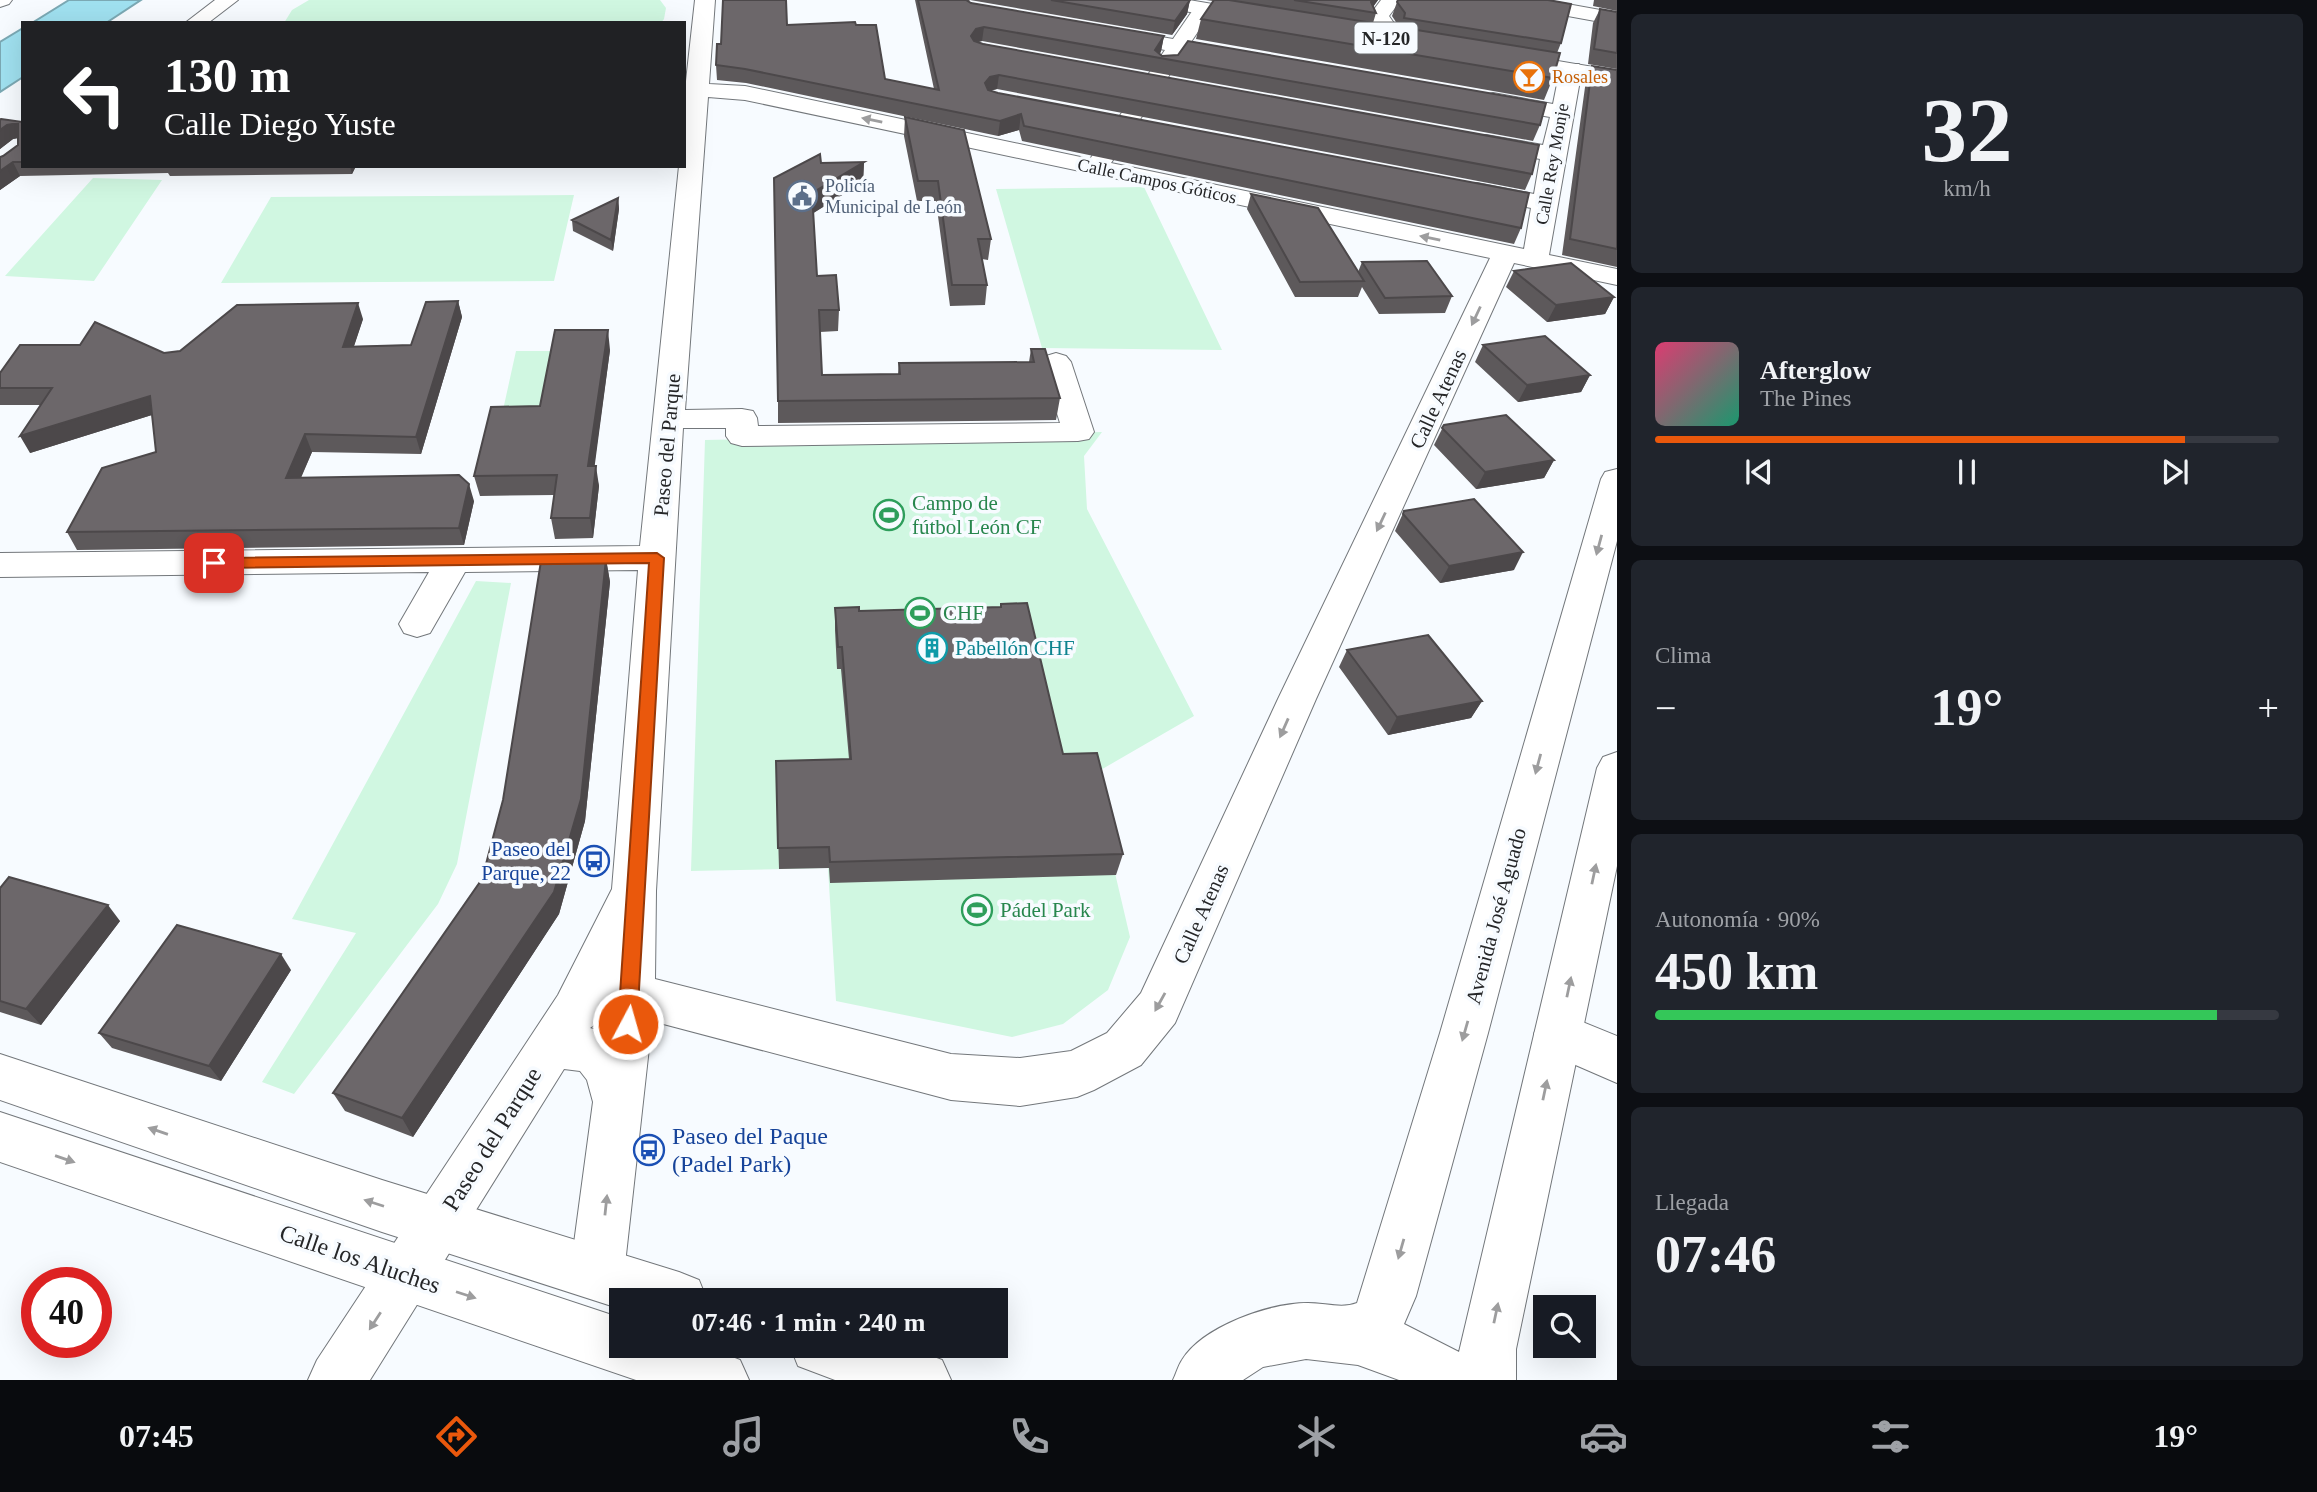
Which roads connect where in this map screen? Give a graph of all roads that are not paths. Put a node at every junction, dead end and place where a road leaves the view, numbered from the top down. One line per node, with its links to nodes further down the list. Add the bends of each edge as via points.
1 (228, 0): 10 (main road)
2 (705, 0): 20 (main road, Paseo del Parque)
3 (1155, 0): 6 (main road)
4 (1391, 0): 11 (main road, via 1379,16)
5 (1513, 0): 7 (main road)
6 (1206, 4): 8 (main road); 13 (main road)
7 (1568, 5): 9 (main road)
8 (1283, 17)
9 (1617, 19)
10 (198, 21)
11 (1388, 29): 11 (main road, N-120, via 1412,38 1361,30)
12 (1093, 31): 13 (main road)
13 (1179, 46): 14 (main road); 19 (main road)
14 (1251, 58)
15 (1617, 67): 16 (main road, via 1489,51)
16 (1571, 69): 18 (main road); 22 (main road, Calle Rey Monje)
17 (1132, 77): 19 (main road)
18 (1617, 77)
19 (1163, 84): 24 (main road)
20 (696, 90): 27 (main road, Calle Campos Góticos, one-way to 20, via 1009,140 745,93); 33 (main road, Paseo del Parque)
21 (1471, 96): 22 (main road)
22 (1560, 112): 26 (main road, Calle Rey Monje)
23 (1104, 119): 24 (main road)
24 (1137, 126): 27 (main road)
25 (1464, 138): 26 (main road)
26 (1553, 154): 29 (main road, Calle Rey Monje)
27 (1096, 168): 30 (main road, Calle Campos Góticos, one-way to 27)
28 (1454, 186): 29 (main road)
29 (1544, 203): 30 (main road, Calle Rey Monje)
30 (1520, 257): 31 (main road, Calle Campos Góticos); 41 (main road, Calle Atenas, one-way to 41, via 1303,687 1158,1008 1124,1049 1077,1074 1020,1082 951,1077 666,1002)
31 (1617, 277)
32 (1056, 362): 33 (main road, via 1078,432 742,436 742,418)
33 (670, 419): 35 (main road, Paseo del Parque)
34 (1617, 479): 52 (main road, Avenida José Aguado, one-way to 52, via 1388,1296 1376,1325)
35 (657, 558): 36 (main road); 40 (main road, Paseo del Parque)
36 (454, 561): 37 (main road); 38 (main road)
37 (0, 565)
38 (417, 624)
39 (1617, 768): 43 (main road, one-way to 39)
40 (634, 891): 41 (main road, Paseo del Parque); 42 (main road, Paseo del Parque)
41 (631, 998): 42 (main road, Calle Atenas, via 604,993); 46 (main road, Paseo del Parque)
42 (562, 1030): 46 (main road, via 597,1053 610,1071); 48 (main road, Paseo del Parque)
43 (1558, 1034): 44 (main road); 59 (main road, one-way to 43, via 1488,1349)
44 (1617, 1060)
45 (0, 1077): 48 (main road, one-way to 45)
46 (618, 1101): 49 (main road, Paseo del Parque, one-way to 46)
47 (0, 1137): 50 (main road, Calle los Aluches, one-way to 50)
48 (439, 1224): 49 (main road); 50 (main road, Paseo del Parque)
49 (597, 1273): 51 (main road)
50 (405, 1275): 54 (main road, Paseo del Parque, one-way to 54); 55 (main road, Calle los Aluches, one-way to 55)
51 (643, 1288)
52 (1350, 1334): 57 (main road, via 1302,1331 1258,1340 1220,1361); 58 (main road, via 1397,1349)
53 (855, 1358): 56 (main road)
54 (337, 1380)
55 (720, 1380)
56 (922, 1380)
57 (1202, 1380)
58 (1450, 1380)
59 (1487, 1380)

